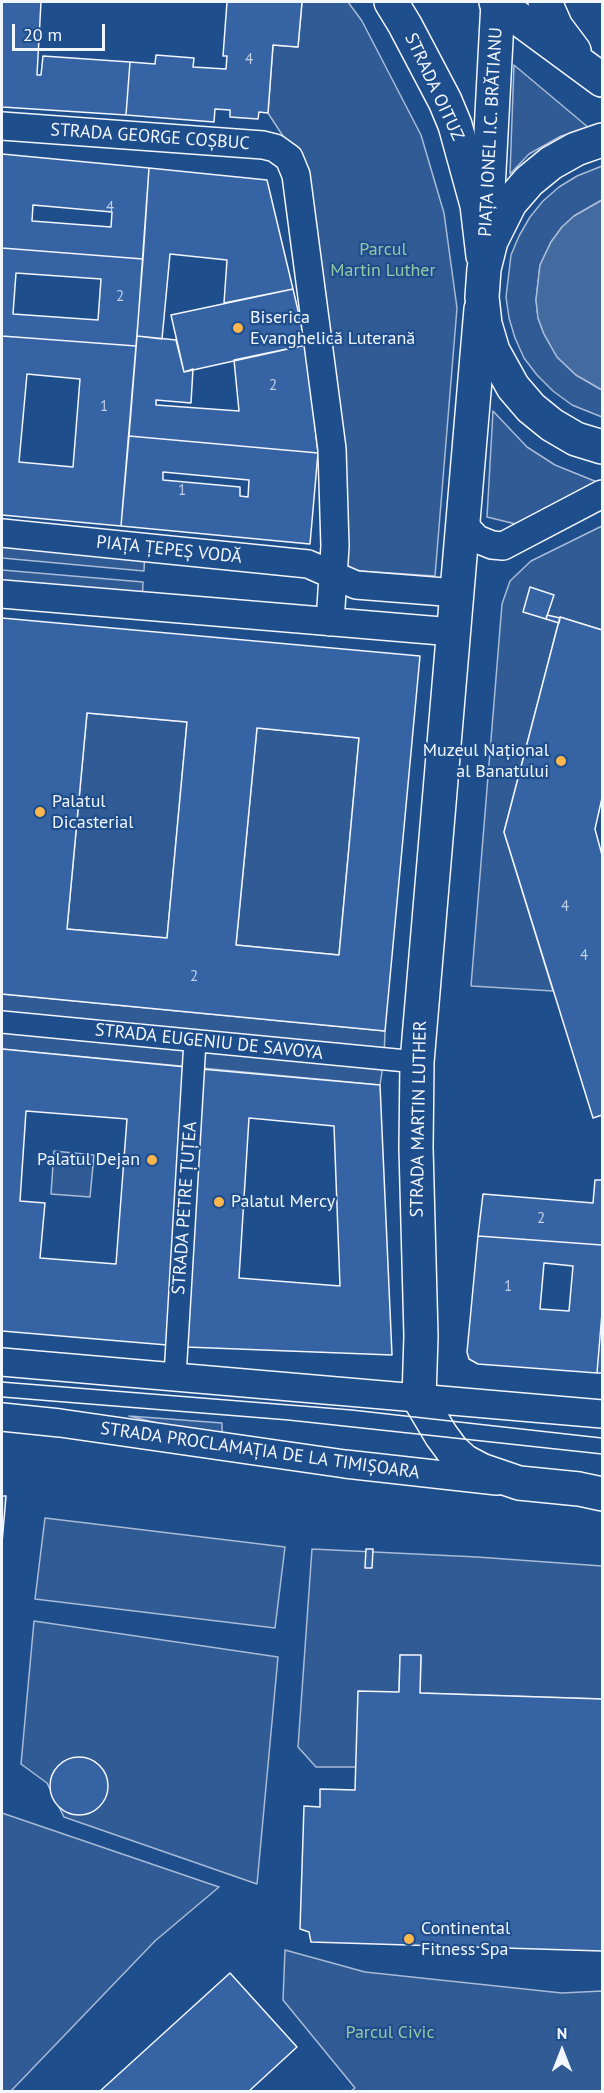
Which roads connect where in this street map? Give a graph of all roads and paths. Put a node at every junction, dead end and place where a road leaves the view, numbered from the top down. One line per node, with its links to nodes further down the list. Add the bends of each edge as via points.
1 (391, 2): 7 (main road, STRADA OITUZ, via 445,100 462,146 477,205)
2 (498, 2): 4 (main road, PIAȚA IONEL I.C. BRĂTIANU); 7 (main road, PIAȚA IONEL I.C. BRĂTIANU)
3 (545, 2): 4 (main road, via 565,41)
4 (603, 80)
5 (2, 126): 12 (street, STRADA GEORGE COȘBUC, via 263,145 281,151 292,163 332,449)
6 (603, 140): 7 (main road, PIAȚA IONEL I.C. BRĂTIANU, via 551,163 519,191 491,241)
7 (483, 283): 8 (main road, PIAȚA IONEL I.C. BRĂTIANU, via 483,311 489,337 498,363 513,387 552,425 576,439); 10 (main road, PIAȚA IONEL I.C. BRĂTIANU)
8 (603, 447)
9 (603, 494): 10 (street, via 503,546 477,539)
10 (462, 523): 13 (main road, PIAȚA IONEL I.C. BRĂTIANU)
11 (2, 533): 12 (street, PIAȚA ȚEPEȘ VODĂ, via 308,564)
12 (334, 575): 13 (street, PIAȚA ȚEPEȘ VODĂ, via 356,585); 15 (street)
13 (456, 593): 16 (main road, PIAȚA IONEL I.C. BRĂTIANU)
14 (2, 594): 15 (street)
15 (330, 622): 16 (street)
16 (453, 632): 19 (main road, STRADA MARTIN LUTHER)
17 (2, 1022): 18 (street, STRADA EUGENIU DE SAVOYA)
18 (195, 1041): 19 (street, STRADA EUGENIU DE SAVOYA); 21 (street, STRADA PETRE ȚUȚEA)
19 (417, 1062): 22 (main road, STRADA MARTIN LUTHER)
20 (2, 1362): 21 (street)
21 (175, 1376): 22 (street)
22 (420, 1398): 23 (street); 25 (main road, via 441,1435 464,1461)
23 (603, 1414)
24 (2, 1417): 25 (street, STRADA PROCLAMAȚIA DE LA TIMIȘOARA, via 345,1464)
25 (519, 1483): 26 (main road)
26 (591, 1492)

